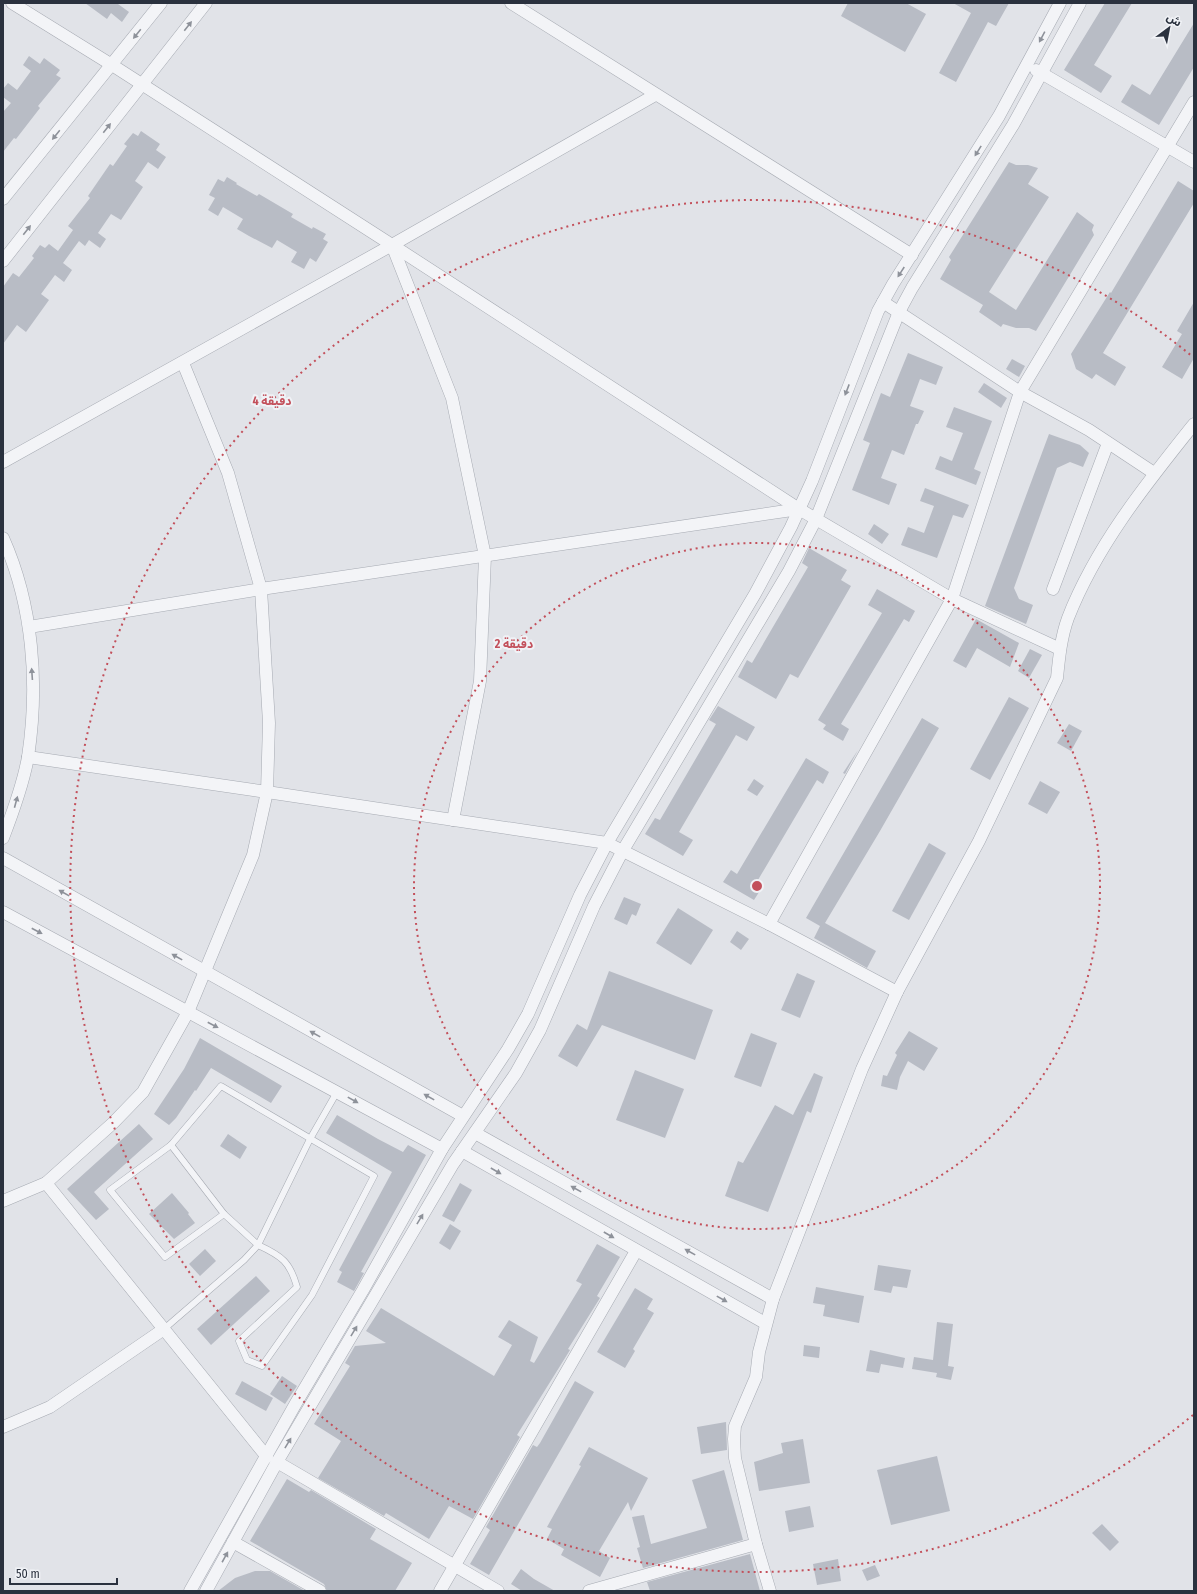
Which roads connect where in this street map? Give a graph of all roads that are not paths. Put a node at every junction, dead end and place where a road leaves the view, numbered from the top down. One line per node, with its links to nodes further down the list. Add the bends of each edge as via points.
1 (12, 3): 8 (street)
2 (162, 3): 8 (street, one-way to 8)
3 (206, 3): 10 (street, one-way to 3)
4 (511, 3): 11 (street)
5 (1060, 3): 7 (street, one-way to 7)
6 (1080, 3): 9 (street)
7 (1027, 64): 9 (street); 17 (street, one-way to 17, via 999,116)
8 (112, 65): 10 (street); 15 (street, one-way to 15)
9 (1042, 73): 13 (street); 20 (street)
10 (141, 85): 16 (street); 18 (street, one-way to 10)
11 (655, 95): 16 (street); 17 (street)
12 (1194, 102): 13 (street)
13 (1167, 146): 14 (street); 22 (street)
14 (1194, 162)
15 (3, 200)
16 (392, 245): 21 (street); 27 (street); 30 (street, via 452,398)
17 (912, 255): 19 (street, one-way to 19)
18 (3, 260)
19 (883, 302): 20 (street); 27 (street, one-way to 27)
20 (899, 312): 22 (street); 28 (street)
21 (182, 362): 25 (street); 31 (street, via 228,473)
22 (1020, 392): 24 (street); 33 (street)
23 (1194, 424): 26 (street)
24 (1108, 443): 26 (street); 32 (street)
25 (3, 462)
26 (1154, 474): 35 (street, via 1094,561 1068,619)
27 (799, 509): 28 (street); 30 (street); 40 (street, via 754,594)
28 (816, 519): 33 (street); 41 (street, via 789,571)
29 (3, 538): 34 (street, via 20,588)
30 (485, 556): 31 (street); 38 (street, via 480,680)
31 (261, 589): 34 (street); 37 (street, via 269,723)
32 (1053, 589)
33 (952, 599): 35 (street); 44 (street)
34 (29, 627): 36 (street, one-way to 34, via 33,692)
35 (1060, 649): 46 (street, via 1057,678 983,834)
36 (28, 757): 37 (street); 39 (street, one-way to 36, via 15,807)
37 (267, 792): 38 (street); 45 (street, via 253,855)
38 (454, 820): 40 (street)
39 (3, 838)
40 (607, 843): 41 (street); 49 (street, via 580,895 528,1014)
41 (622, 852): 44 (street); 50 (street, via 594,906 540,1030 516,1073)
42 (3, 858): 45 (street, one-way to 42)
43 (3, 912): 47 (street, one-way to 47)
44 (769, 924): 46 (street)
45 (203, 972): 47 (street); 49 (street, one-way to 45)
46 (896, 992): 60 (street, via 862,1068)
47 (188, 1012): 48 (street, one-way to 48); 55 (street, via 143,1092 113,1123)
48 (337, 1092): 51 (lane); 53 (street, one-way to 53)
49 (463, 1116): 53 (street)
50 (475, 1133): 54 (street); 60 (street, one-way to 50)
51 (310, 1139): 52 (lane, via 221,1086); 58 (lane); 58 (lane, via 374,1176 312,1295 262,1366 247,1360 239,1341 297,1287 292,1271 277,1254)
52 (171, 1145): 57 (lane); 57 (lane, via 110,1190 165,1257)
53 (442, 1149): 64 (street)
54 (462, 1151): 59 (street, one-way to 59); 64 (street, one-way to 54)
55 (46, 1183): 56 (street); 62 (street)
56 (3, 1201)
57 (224, 1214): 58 (lane)
58 (258, 1244): 62 (lane, via 244,1260)
59 (636, 1251): 61 (street, one-way to 61); 67 (street)
60 (773, 1299): 61 (street)
61 (765, 1324): 66 (street, via 756,1377 735,1426 734,1440 735,1458)
62 (164, 1329): 63 (street, via 50,1407); 64 (street)
63 (3, 1427)
64 (272, 1459): 65 (street); 67 (street); 68 (street)
65 (233, 1542): 69 (street, one-way to 65); 70 (street)
66 (756, 1544): 73 (street); 74 (street)
67 (454, 1566): 71 (street); 72 (street)
68 (190, 1591)
69 (206, 1591)
70 (320, 1591)
71 (440, 1591)
72 (498, 1591)
73 (589, 1591)
74 (770, 1591)

